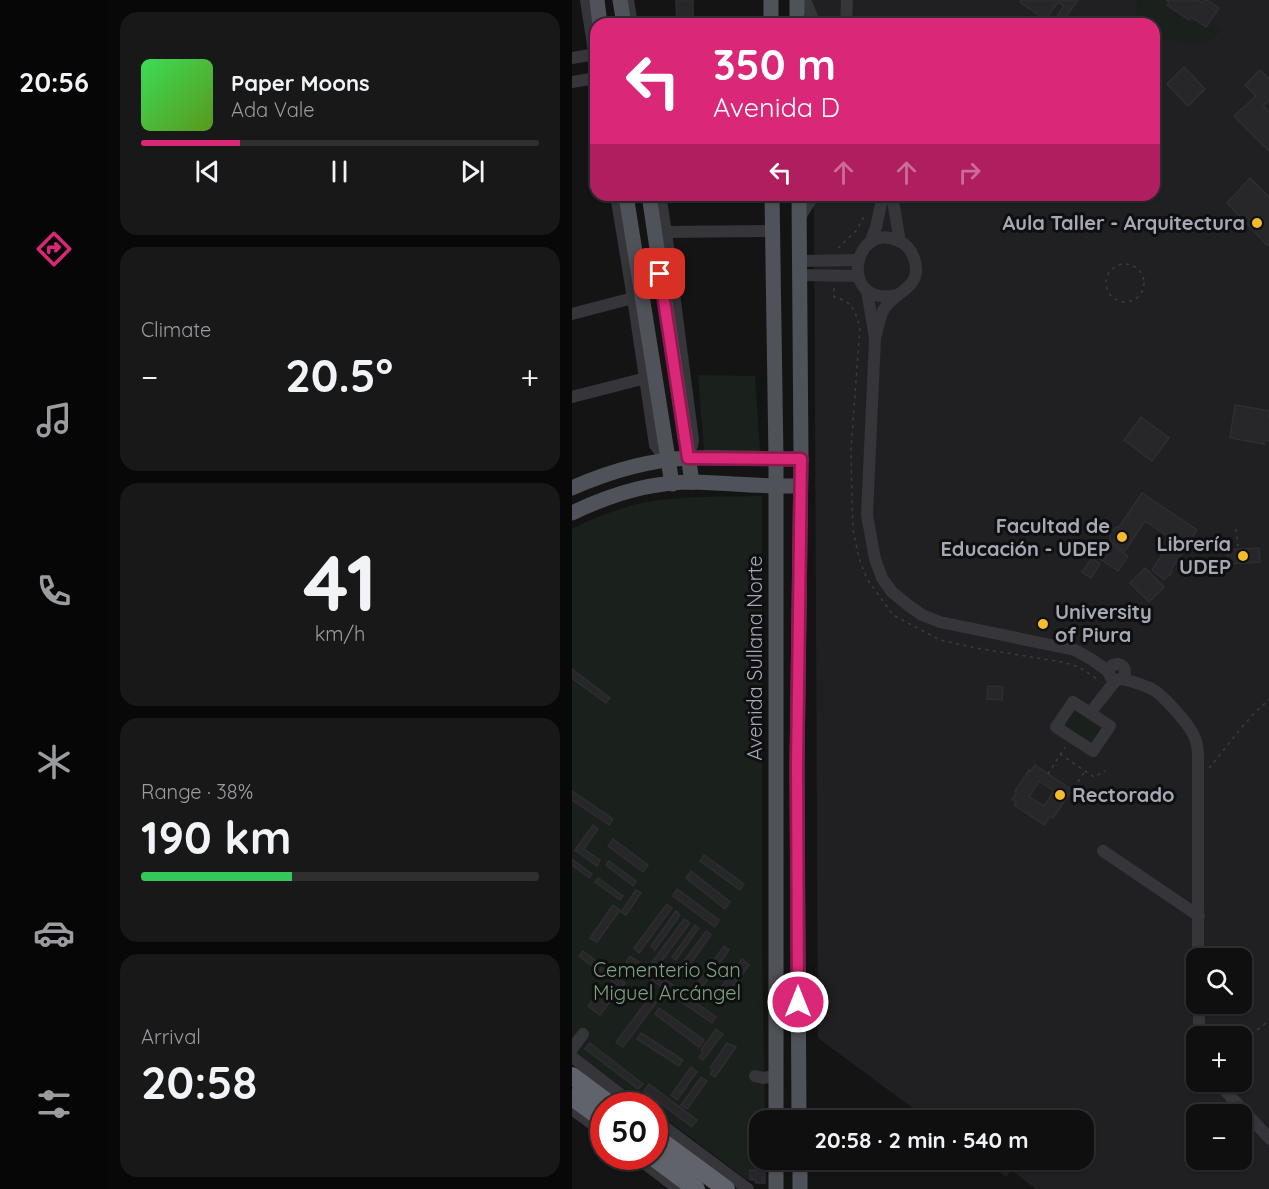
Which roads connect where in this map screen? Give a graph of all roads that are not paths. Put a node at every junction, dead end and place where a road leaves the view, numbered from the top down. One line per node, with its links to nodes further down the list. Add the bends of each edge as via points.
1 (586, 0): 16 (street)
2 (597, 0): 9 (main road)
3 (620, 0): 10 (main road)
4 (628, 0): 11 (street)
5 (771, 0): 12 (main road)
6 (797, 0): 13 (main road)
7 (805, 0): 14 (street)
8 (846, 0): 15 (street)
9 (599, 18)
10 (623, 18)
11 (631, 18)
12 (771, 18)
13 (797, 18)
14 (812, 18)
15 (846, 18)
16 (590, 23)
17 (572, 58): 18 (street)
18 (590, 58)
19 (590, 79): 20 (street)
20 (572, 82)
21 (617, 201): 40 (street)
22 (627, 201): 48 (main road)
23 (650, 201): 45 (main road)
24 (661, 201): 32 (street)
25 (772, 201): 31 (main road, Avenida Sullana Norte)
26 (799, 201): 30 (main road)
27 (810, 201): 30 (street)
28 (882, 201): 34 (street)
29 (893, 201): 33 (street)
30 (800, 217): 36 (main road)
31 (772, 231): 32 (street); 46 (main road, Avenida Sullana Norte)
32 (666, 232): 45 (street, via 693,440)
33 (900, 242): 34 (street, via 885,238); 39 (street, via 911,252 916,269 910,285)
34 (870, 243): 35 (street)
35 (857, 260): 36 (street); 37 (street)
36 (800, 268): 37 (street); 47 (main road)
37 (858, 276): 38 (street)
38 (867, 290): 39 (street, via 881,296); 42 (street)
39 (896, 295): 42 (street, via 883,310)
40 (633, 298): 41 (street); 43 (street)
41 (572, 314)
42 (875, 339): 55 (street, via 867,515 882,578 892,592 922,615 1075,650 1108,663)
43 (646, 378): 44 (street); 48 (street, via 655,445)
44 (572, 397)
45 (688, 458): 46 (main road); 48 (main road); 49 (main road)
46 (776, 459): 47 (main road); 52 (main road, Avenida Sullana Norte)
47 (801, 459): 51 (main road)
48 (667, 461): 50 (main road); 53 (main road, via 610,473)
49 (692, 482): 50 (main road); 52 (main road)
50 (672, 484): 54 (main road, via 616,495)
51 (800, 486): 52 (main road); 73 (main road)
52 (775, 487): 65 (main road, Avenida Sullana Norte)
53 (572, 488)
54 (572, 513)
55 (1113, 677): 56 (street); 58 (street, via 1153,690 1181,717 1197,744)
56 (1090, 714)
57 (1103, 851): 58 (street)
58 (1199, 916): 59 (street)
59 (1198, 948)
60 (583, 1034): 61 (street)
61 (572, 1049)
62 (572, 1057): 67 (street)
63 (572, 1076): 66 (highway)
64 (755, 1076): 65 (street)
65 (776, 1076): 72 (main road, Avenida Sullana Norte)
66 (593, 1092)
67 (618, 1092)
68 (1226, 1092): 76 (street)
69 (572, 1097): 71 (highway)
70 (572, 1109): 74 (street)
71 (590, 1110)
72 (776, 1110)
73 (799, 1110)
74 (590, 1122)
75 (668, 1129): 85 (street)
76 (1270, 1139)
77 (668, 1147): 84 (highway)
78 (668, 1168): 83 (highway)
79 (653, 1170): 82 (street)
80 (776, 1170): 86 (main road)
81 (800, 1170): 87 (main road)
82 (678, 1189)
83 (696, 1189)
84 (726, 1189)
85 (748, 1189)
86 (776, 1189)
87 (800, 1189)

